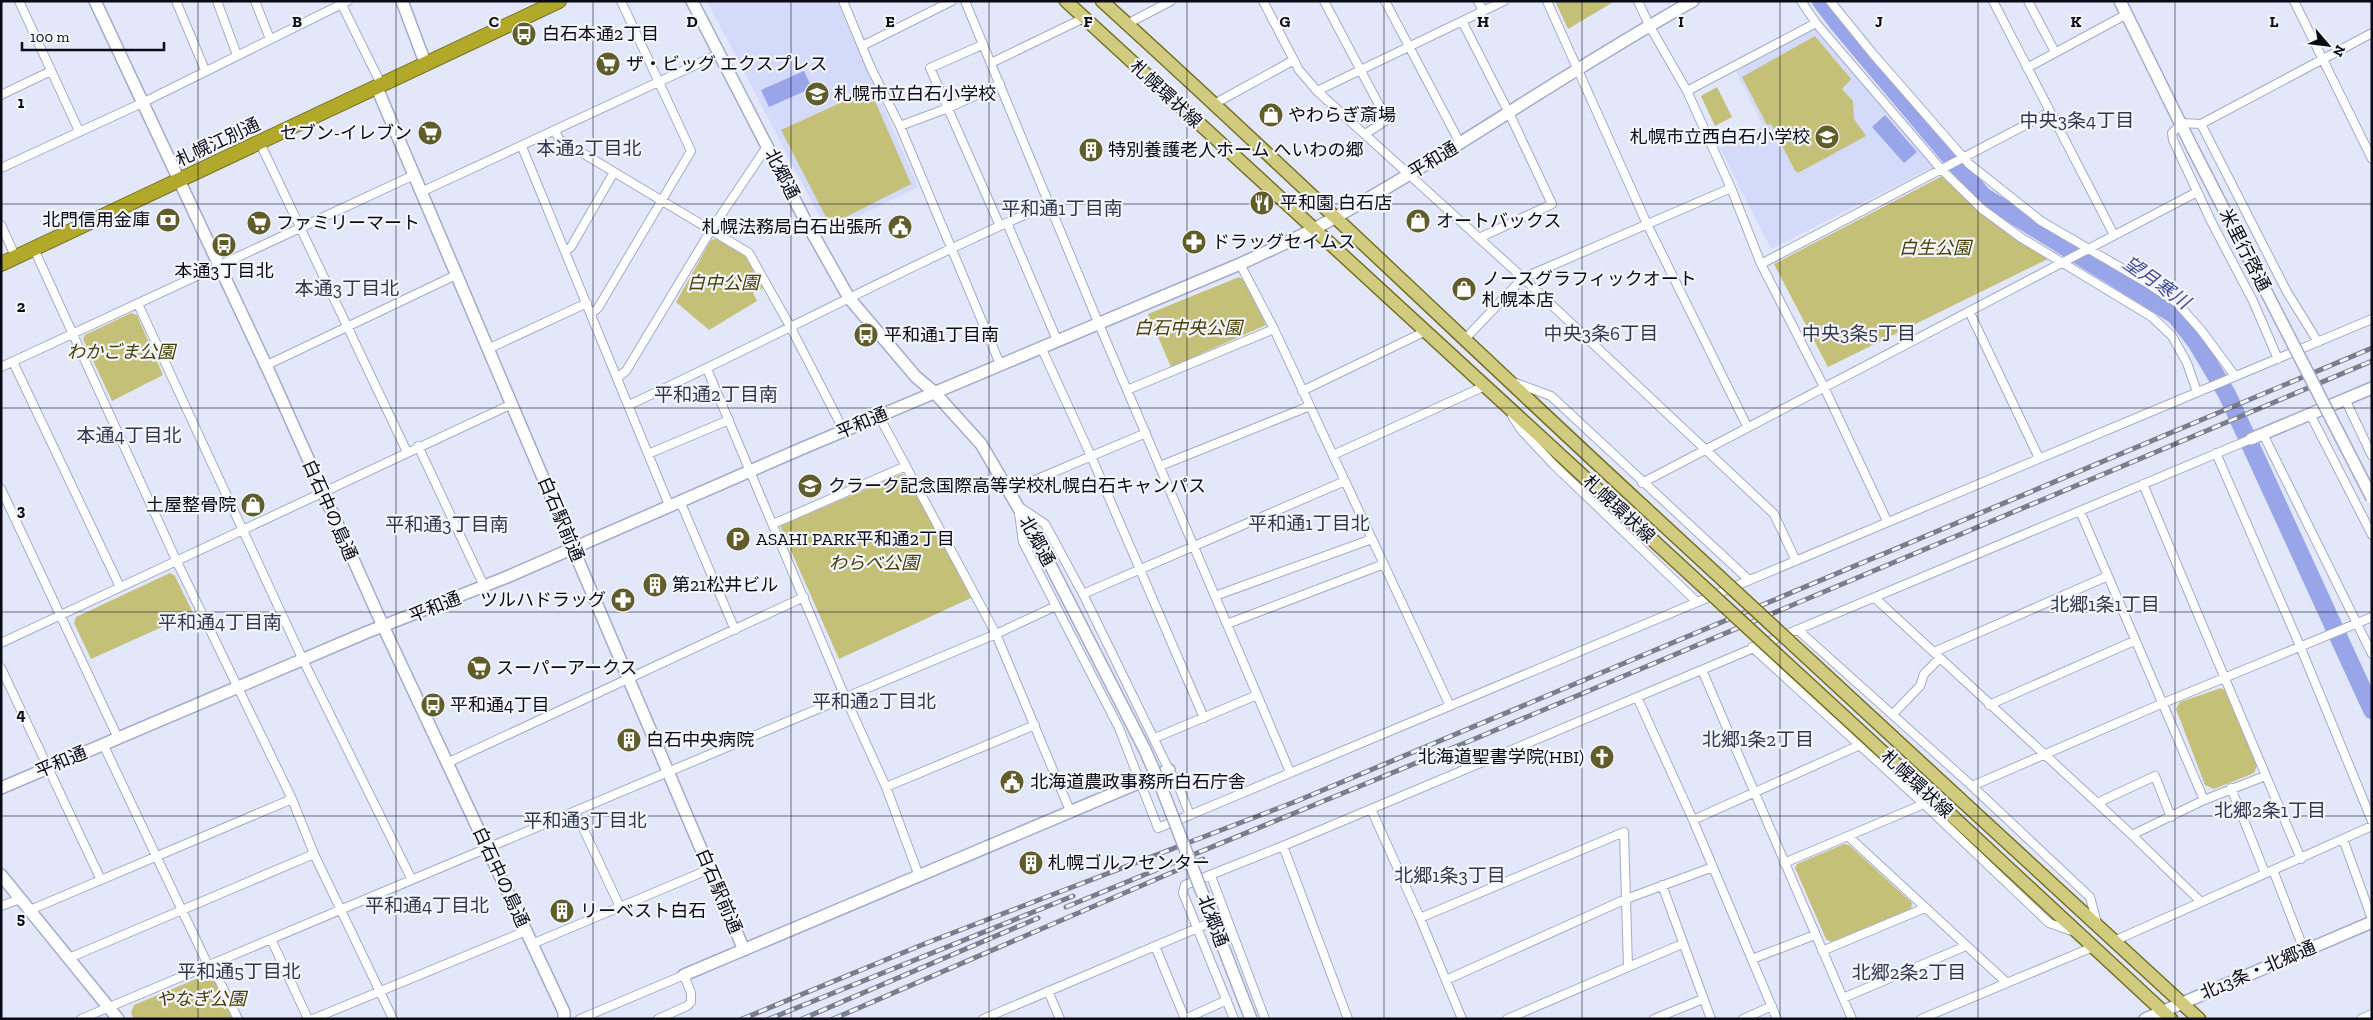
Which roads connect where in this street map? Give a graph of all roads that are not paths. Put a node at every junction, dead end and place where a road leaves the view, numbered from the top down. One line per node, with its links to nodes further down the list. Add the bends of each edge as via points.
1 (18, 1): 53 (street)
2 (95, 1): 61 (street, 白石中の島通)
3 (176, 1): 51 (street)
4 (217, 1): 45 (street)
5 (256, 1): 39 (street)
6 (402, 1): 49 (street)
7 (621, 1): 55 (street)
8 (692, 1): 44 (street, 北郷通)
9 (843, 1): 41 (street)
10 (952, 1): 41 (street)
11 (965, 1): 40 (street)
12 (1066, 1): 33 (main road, 札幌環状線)
13 (1102, 1): 36 (main road, 札幌環状線)
14 (1171, 1): 36 (street)
15 (1263, 1): 46 (street)
16 (1324, 1): 52 (street)
17 (1385, 1): 42 (street)
18 (1478, 1): 31 (street)
19 (1504, 1): 31 (street)
20 (1547, 1): 54 (street)
21 (1638, 1): 37 (street)
22 (1693, 1): 37 (street, 平和通)
23 (1801, 1): 35 (street)
24 (1830, 1): 76 (street)
25 (1993, 1): 50 (street)
26 (2028, 1): 43 (street)
27 (2120, 1): 32 (street, 米里行啓通)
28 (2294, 1): 47 (street)
29 (343, 2): 39 (street); 57 (street)
30 (558, 2): 49 (highway, 札幌江別通)
31 (1483, 11): 34 (street)
32 (2127, 14): 43 (street); 66 (street, 米里行啓通)
33 (1084, 18): 48 (street); 94 (main road, 札幌環状線)
34 (1462, 22): 42 (street); 65 (street)
35 (1816, 23): 59 (street); 79 (street)
36 (1127, 24): 62 (main road, 札幌環状線)
37 (1649, 25): 54 (street, 平和通); 59 (street)
38 (2372, 34): 47 (street)
39 (270, 39): 45 (street)
40 (982, 45): 48 (street); 63 (street, via 930,68)
41 (862, 46): 68 (street)
42 (1408, 47): 52 (street); 73 (street)
43 (2055, 52): 50 (street)
44 (719, 54): 55 (street); 74 (street, 北郷通)
45 (237, 55): 51 (street)
46 (1294, 60): 58 (street); 62 (street)
47 (2322, 60): 67 (street); 77 (street)
48 (992, 63): 56 (street)
49 (426, 65): 57 (highway, 札幌江別通)
50 (2027, 68): 64 (street)
51 (206, 70): 61 (street)
52 (1360, 70): 58 (street); 71 (street, via 1387,120)
53 (51, 71): 60 (street); 69 (street)
54 (1576, 71): 65 (street, 平和通); 91 (street)
55 (658, 83): 70 (street); 87 (street, via 690,151)
56 (1000, 84): 63 (street); 88 (street)
57 (379, 87): 72 (highway, 札幌江別通); 81 (street, 白石駅前通)
58 (1317, 91): 71 (street)
59 (1687, 91): 84 (street)
60 (1, 95)
61 (142, 103): 69 (street); 83 (street, 白石中の島通)
62 (1214, 104): 89 (main road, 札幌環状線)
63 (948, 108): 68 (street); 90 (street)
64 (2050, 112): 76 (street); 96 (street)
65 (1509, 113): 73 (street, 平和通); 97 (street, via 1552,204)
66 (2182, 124): 67 (street); 86 (street, via 2172,133 2173,140); 174 (street, 米里行啓通, bridge)
67 (2201, 124): 124 (street, via 2288,292)
68 (900, 126): 99 (street)
69 (79, 131): 78 (street)
70 (555, 131): 75 (street); 80 (street, via 559,139)
71 (1364, 134): 82 (street)
72 (260, 143): 83 (highway, 札幌江別通); 93 (street)
73 (1460, 143): 82 (street, 平和通)
74 (768, 145): 95 (street); 110 (street, 北郷通)
75 (522, 146): 85 (street); 101 (street)
76 (1961, 159): 79 (street); 100 (street, via 2018,205)
77 (2372, 159)
78 (1, 168)
79 (1944, 168): 103 (street, via 1982,209 2020,237); 106 (street)
80 (614, 172): 87 (street); 101 (street, via 571,247)
81 (414, 175): 85 (street, 白石駅前通); 93 (street)
82 (1409, 175): 89 (street, 平和通); 97 (street)
83 (178, 181): 98 (highway, 札幌江別通); 107 (street, 白石中の島通)
84 (1731, 188): 91 (street); 106 (street)
85 (421, 192): 108 (street, 白石駅前通)
86 (2197, 192): 96 (street); 127 (street, via 2253,301)
87 (663, 200): 95 (street); 114 (street)
88 (1049, 204): 90 (street); 116 (street)
89 (1336, 217): 94 (street, 平和通); 122 (main road, 札幌環状線)
90 (1004, 224): 99 (street); 123 (street)
91 (1646, 224): 109 (street); 151 (street)
92 (1, 225): 102 (street)
93 (300, 228): 107 (street); 117 (street)
94 (1314, 229): 105 (street, 平和通); 120 (main road, 札幌環状線)
95 (711, 230): 118 (street, via 754,258); 134 (street, via 626,371)
96 (2114, 235): 100 (street)
97 (1479, 238): 109 (street)
98 (34, 249): 102 (highway, 札幌江別通); 121 (street)
99 (951, 250): 110 (street); 129 (street)
100 (2084, 250): 103 (street); 133 (street, via 2147,283 2177,303)
101 (565, 251): 111 (street)
102 (16, 258): 104 (highway, 札幌江別通)
103 (2064, 261): 113 (street); 141 (street, via 2152,317 2172,336)
104 (1, 264)
105 (1240, 264): 116 (street, 平和通); 119 (street)
106 (1761, 264): 137 (street)
107 (219, 267): 112 (street); 130 (street, 白石中の島通)
108 (456, 275): 117 (street); 126 (street, 白石駅前通)
109 (1523, 278): 122 (street); 157 (street)
110 (849, 298): 118 (street); 142 (street, 北郷通, via 916,377)
111 (587, 303): 114 (street); 126 (street)
112 (138, 304): 121 (street); 180 (street)
113 (1969, 311): 137 (street); 164 (street)
114 (592, 313): 134 (street)
115 (2372, 319): 124 (street)
116 (1098, 322): 123 (street, 平和通); 139 (street)
117 (347, 326): 130 (street); 158 (street)
118 (791, 328): 132 (street); 152 (street)
119 (1274, 329): 139 (street); 140 (street)
120 (1424, 332): 136 (main road, 札幌環状線); 140 (street)
121 (71, 335): 128 (street); 186 (street)
122 (1464, 339): 135 (main road, 札幌環状線)
123 (1057, 340): 125 (street, 平和通)
124 (2318, 342): 127 (street)
125 (1042, 347): 129 (street, 平和通); 162 (street)
126 (488, 348): 145 (street, 白石駅前通)
127 (2278, 358): 133 (street)
128 (13, 362): 131 (street); 192 (street)
129 (1000, 364): 142 (street, 平和通)
130 (265, 366): 173 (street, 白石中の島通)
131 (1, 367)
132 (707, 368): 146 (street); 150 (street)
133 (2235, 376): 141 (street)
134 (618, 377): 146 (street)
135 (1504, 378): 169 (street, via 1552,396); 287 (main road, 札幌環状線, bridge)
136 (1485, 386): 143 (main road, 札幌環状線); 161 (street)
137 (1824, 387): 151 (street); 178 (street)
138 (2372, 388): 144 (street)
139 (1127, 390): 153 (street)
140 (1302, 391): 147 (street)
141 (2200, 391): 164 (street)
142 (934, 392): 149 (street, 平和通); 172 (street, 北郷通, via 981,444)
143 (1499, 398): 197 (street, via 1522,431 1554,465); 290 (main road, 札幌環状線, bridge)
144 (2345, 399): 148 (street); 163 (street)
145 (512, 404): 156 (street); 184 (street, 白石駅前通)
146 (629, 405): 160 (street)
147 (1310, 406): 161 (street); 166 (street)
148 (2310, 414): 154 (street); 181 (street)
149 (879, 416): 152 (street, 平和通); 165 (street)
150 (729, 420): 160 (street); 167 (street)
151 (1747, 426): 157 (street)
152 (844, 431): 167 (street, 平和通)
153 (1146, 434): 162 (street); 166 (street)
154 (2263, 434): 155 (street); 201 (street)
155 (2251, 438): 159 (street)
156 (418, 446): 158 (street); 191 (street)
157 (1705, 448): 169 (street); 185 (street, via 1774,514)
158 (407, 452): 173 (street)
159 (2216, 453): 170 (street); 209 (street)
160 (648, 454): 175 (street)
161 (1333, 455): 168 (street)
162 (1091, 456): 172 (street); 188 (street)
163 (2372, 456)
164 (2039, 458): 178 (street)
165 (906, 466): 179 (street); 206 (street)
166 (1160, 466): 183 (street)
167 (750, 471): 175 (street, 平和通); 179 (street)
168 (1345, 481): 182 (street); 183 (street)
169 (1642, 483): 190 (street)
170 (2143, 484): 177 (street); 216 (street)
171 (1, 489): 199 (street)
172 (1009, 491): 176 (street, 北郷通)
173 (322, 493): 180 (street); 203 (street, 白石中の島通)
174 (2372, 498)
175 (674, 503): 184 (street, 平和通); 204 (street)
176 (1018, 506): 193 (street, via 1045,524); 198 (street, via 1023,542); 334 (street, 北郷通, bridge, via 1152,766)
177 (2080, 511): 189 (street); 196 (street)
178 (1888, 521): 185 (street)
179 (773, 524): 195 (street)
180 (243, 529): 186 (street); 213 (street)
181 (2372, 535)
182 (1372, 539): 187 (street); 194 (street)
183 (1194, 546): 188 (street); 194 (street)
184 (572, 547): 191 (street, 平和通); 217 (street, 白石駅前通)
185 (1796, 561): 190 (street)
186 (177, 562): 192 (street); 218 (street)
187 (1384, 564): 202 (street); 224 (street)
188 (1140, 569): 193 (street); 226 (street)
189 (2108, 576): 207 (street); 212 (street)
190 (1749, 580): 197 (street)
191 (484, 586): 203 (street, 平和通)
192 (120, 587): 199 (street)
193 (1083, 594): 229 (street)
194 (1215, 596): 202 (street)
195 (804, 597): 204 (street); 220 (street)
196 (1875, 598): 205 (street); 212 (street)
197 (1697, 602): 224 (street)
198 (1056, 606): 206 (street); 239 (street, via 1119,728)
199 (61, 615): 208 (street); 228 (street)
200 (2372, 617): 201 (street)
201 (2356, 623): 209 (street); 211 (street)
202 (1227, 624): 219 (street)
203 (383, 626): 213 (street, 平和通); 233 (street, 白石中の島通)
204 (735, 630): 217 (street)
205 (1798, 630): 210 (street); 225 (street)
206 (996, 634): 220 (street); 227 (street)
207 (2134, 641): 222 (street); 223 (street)
208 (1, 644)
209 (2300, 646): 216 (street); 255 (street)
210 (1752, 647): 215 (street); 231 (street)
211 (2372, 654)
212 (1937, 655): 223 (street); 225 (street, via 1920,686)
213 (303, 660): 218 (street, 平和通); 272 (street)
214 (1, 668): 234 (street)
215 (1702, 670): 221 (street); 244 (street)
216 (2224, 677): 222 (street); 238 (street)
217 (629, 678): 233 (street); 236 (street, 白石駅前通)
218 (237, 688): 228 (street, 平和通); 245 (street)
219 (1257, 695): 226 (street); 237 (street)
220 (845, 697): 236 (street); 241 (street)
221 (1637, 697): 249 (street); 254 (street)
222 (2161, 704): 232 (street); 246 (street)
223 (1989, 705): 232 (street)
224 (1450, 706): 237 (street)
225 (1893, 714): 240 (street)
226 (1204, 718): 229 (street)
227 (1035, 725): 241 (street); 251 (street)
228 (118, 738): 230 (street, 平和通)
229 (1155, 738): 235 (street)
230 (103, 744): 234 (street, 平和通); 263 (street)
231 (1860, 745): 244 (street); 248 (street)
232 (2045, 755): 240 (street); 247 (street)
233 (447, 763): 261 (street, 白石中の島通)
234 (49, 767): 242 (street, 平和通); 273 (street)
235 (1169, 770): 239 (street); 252 (street)
236 (668, 772): 250 (street); 267 (street, 白石駅前通)
237 (1290, 772): 252 (street)
238 (2265, 776): 243 (street); 264 (street)
239 (1140, 782): 251 (street); 252 (street, via 1158,828)
240 (1972, 786): 287 (street, via 2090,897)
241 (886, 787): 270 (street)
242 (1, 788)
243 (2231, 788): 246 (street); 268 (street)
244 (1754, 792): 254 (street); 265 (street)
245 (292, 799): 262 (street); 263 (street)
246 (2204, 800): 253 (street)
247 (2097, 802): 253 (street, via 2155,776); 257 (street)
248 (1924, 804): 258 (street); 290 (street, via 2049,923)
249 (1371, 808): 260 (street); 285 (street)
250 (575, 811): 261 (street); 279 (street)
251 (1071, 813): 270 (street)
252 (1190, 815)
253 (2171, 817): 257 (street)
254 (1693, 820): 266 (street)
255 (2372, 822)
256 (2372, 826): 259 (street)
257 (2132, 835): 277 (street)
258 (1849, 836): 265 (street); 280 (street)
259 (2343, 839): 264 (street); 286 (street)
260 (1283, 846): 271 (street); 336 (street)
261 (488, 848): 272 (street); 289 (street, 白石中の島通)
262 (314, 854): 282 (street); 283 (street)
263 (156, 856): 273 (street); 282 (street)
264 (2301, 859): 268 (street)
265 (1784, 863): 291 (street)
266 (1712, 867): 274 (street); 303 (street)
267 (710, 868): 279 (street); 299 (street, 白石駅前通)
268 (2269, 872): 277 (street); 300 (street)
269 (1, 875): 275 (street)
270 (919, 876): 299 (street)
271 (1211, 876): 284 (street); 288 (street, via 1185,885 1183,889)
272 (411, 878): 283 (street)
273 (101, 880): 281 (street)
274 (1662, 885): 276 (street); 295 (street)
275 (20, 899): 278 (street); 281 (street)
276 (1626, 899): 285 (street, via 1624,832); 305 (street); 307 (street)
277 (2200, 901): 293 (street)
278 (1, 906)
279 (620, 907): 294 (street)
280 (1925, 908): 297 (street); 301 (street)
281 (30, 910): 302 (street)
282 (182, 910): 302 (street); 304 (street)
283 (340, 910): 292 (street); 310 (street)
284 (1226, 916): 288 (street); 335 (street)
285 (1420, 918): 307 (street)
286 (2372, 921): 300 (street, 北13条・北郷通)
287 (2097, 924): 293 (main road, 札幌環状線)
288 (1197, 929): 296 (street); 313 (street)
289 (526, 931): 294 (street, 白石中の島通); 310 (street)
290 (2079, 933): 298 (main road, 札幌環状線)
291 (1815, 935): 301 (street); 303 (street)
292 (271, 939): 304 (street); 324 (street)
293 (2114, 941): 314 (main road, 札幌環状線)
294 (532, 944): 327 (street, 白石中の島通, via 564,1012)
295 (1682, 944): 305 (street); 312 (street)
296 (1155, 946): 309 (street); 332 (street)
297 (1966, 946): 308 (street); 311 (street)
298 (2093, 947): 308 (street); 318 (main road, 札幌環状線)
299 (744, 950): 306 (street)
300 (2304, 950): 314 (street, 北13条・北郷通)
301 (1822, 951): 311 (street)
302 (69, 958): 315 (street)
303 (1752, 959): 316 (street)
304 (209, 964): 315 (street); 323 (street)
305 (1628, 967): 338 (street)
306 (684, 975): 328 (street); 329 (street, via 692,993 691,1002)
307 (1446, 980): 337 (street)
308 (2007, 983): 343 (street)
309 (1048, 991): 319 (street); 331 (street)
310 (379, 992): 325 (street); 326 (street)
311 (1843, 998): 342 (street)
312 (1702, 999): 320 (street); 339 (street)
313 (1227, 1000): 332 (street); 333 (street)
314 (2182, 1004): 318 (street, 北13条・北郷通); 345 (main road, 札幌環状線)
315 (110, 1006): 321 (street); 322 (street)
316 (1772, 1006): 340 (street); 341 (street)
317 (2372, 1014): 346 (street)
318 (2167, 1015): 344 (street, 北13条・北郷通)
319 (992, 1017): 330 (street)
320 (1657, 1018)
321 (81, 1019)
322 (118, 1019)
323 (238, 1019)
324 (308, 1019)
325 (313, 1019)
326 (392, 1019)
327 (564, 1019)
328 (580, 1019)
329 (658, 1019)
330 (983, 1019)
331 (1060, 1019)
332 (1185, 1019)
333 (1234, 1019)
334 (1251, 1019)
335 (1265, 1019)
336 (1348, 1019)
337 (1462, 1019)
338 (1507, 1019)
339 (1711, 1019)
340 (1743, 1019)
341 (1777, 1019)
342 (1852, 1019)
343 (1922, 1019)
344 (2145, 1019)
345 (2199, 1019)
346 (2361, 1019)

